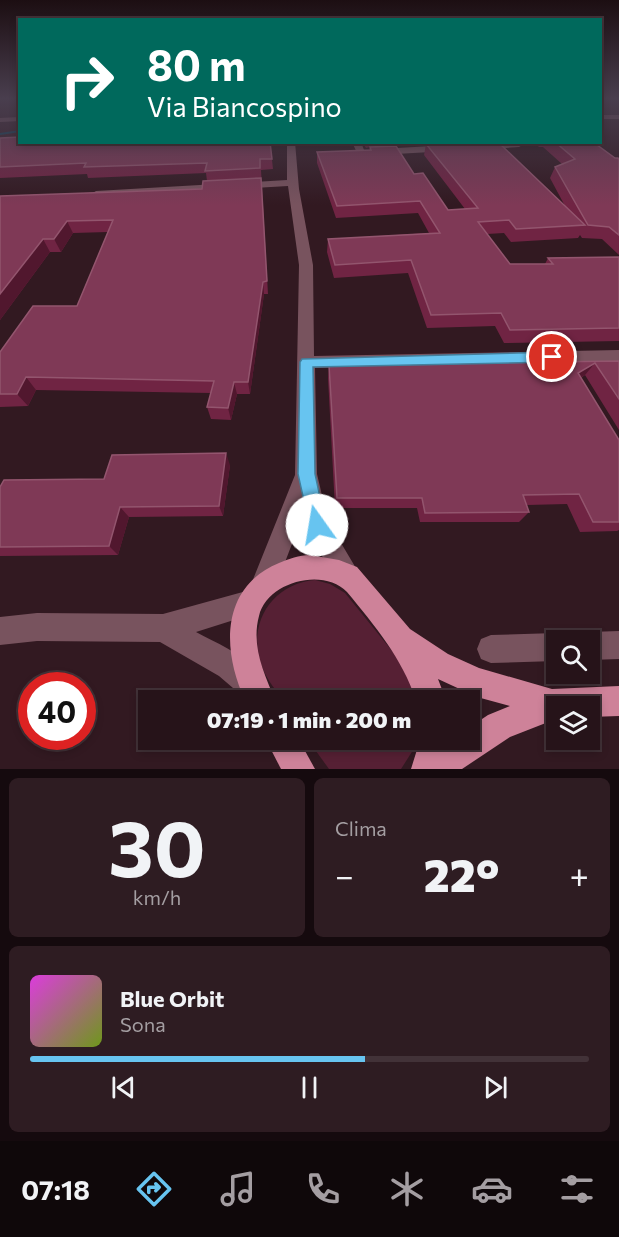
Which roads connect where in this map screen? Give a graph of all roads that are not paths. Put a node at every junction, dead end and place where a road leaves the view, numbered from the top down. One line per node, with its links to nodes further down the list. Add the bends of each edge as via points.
1 (291, 144): 6 (street)
2 (357, 144): 5 (street, via 361,153)
3 (519, 144): 4 (street)
4 (472, 147)
5 (461, 148)
6 (292, 183): 7 (street); 9 (street, via 306,265)
7 (84, 195)
8 (619, 356): 9 (street)
9 (306, 362): 10 (street)
10 (306, 474): 11 (street, via 317,525); 12 (street, via 286,532)
11 (347, 575): 12 (main road, via 312,567 292,569); 15 (main road)
12 (257, 593): 13 (street); 21 (main road, via 241,634 242,656)
13 (163, 628): 14 (street, via 37,627); 20 (street, via 229,666)
14 (0, 631)
15 (402, 638): 22 (main road); 24 (main road, via 438,663 477,682)
16 (619, 645): 17 (street)
17 (600, 646)
18 (546, 647): 19 (street)
19 (491, 649)
20 (253, 690)
21 (254, 690)
22 (428, 690)
23 (619, 701): 25 (main road)
24 (546, 702)
25 (600, 702)
26 (546, 706): 31 (main road, via 499,726)
27 (288, 750): 29 (main road)
28 (432, 750): 30 (main road)
29 (299, 769)
30 (427, 769)
31 (433, 769)

